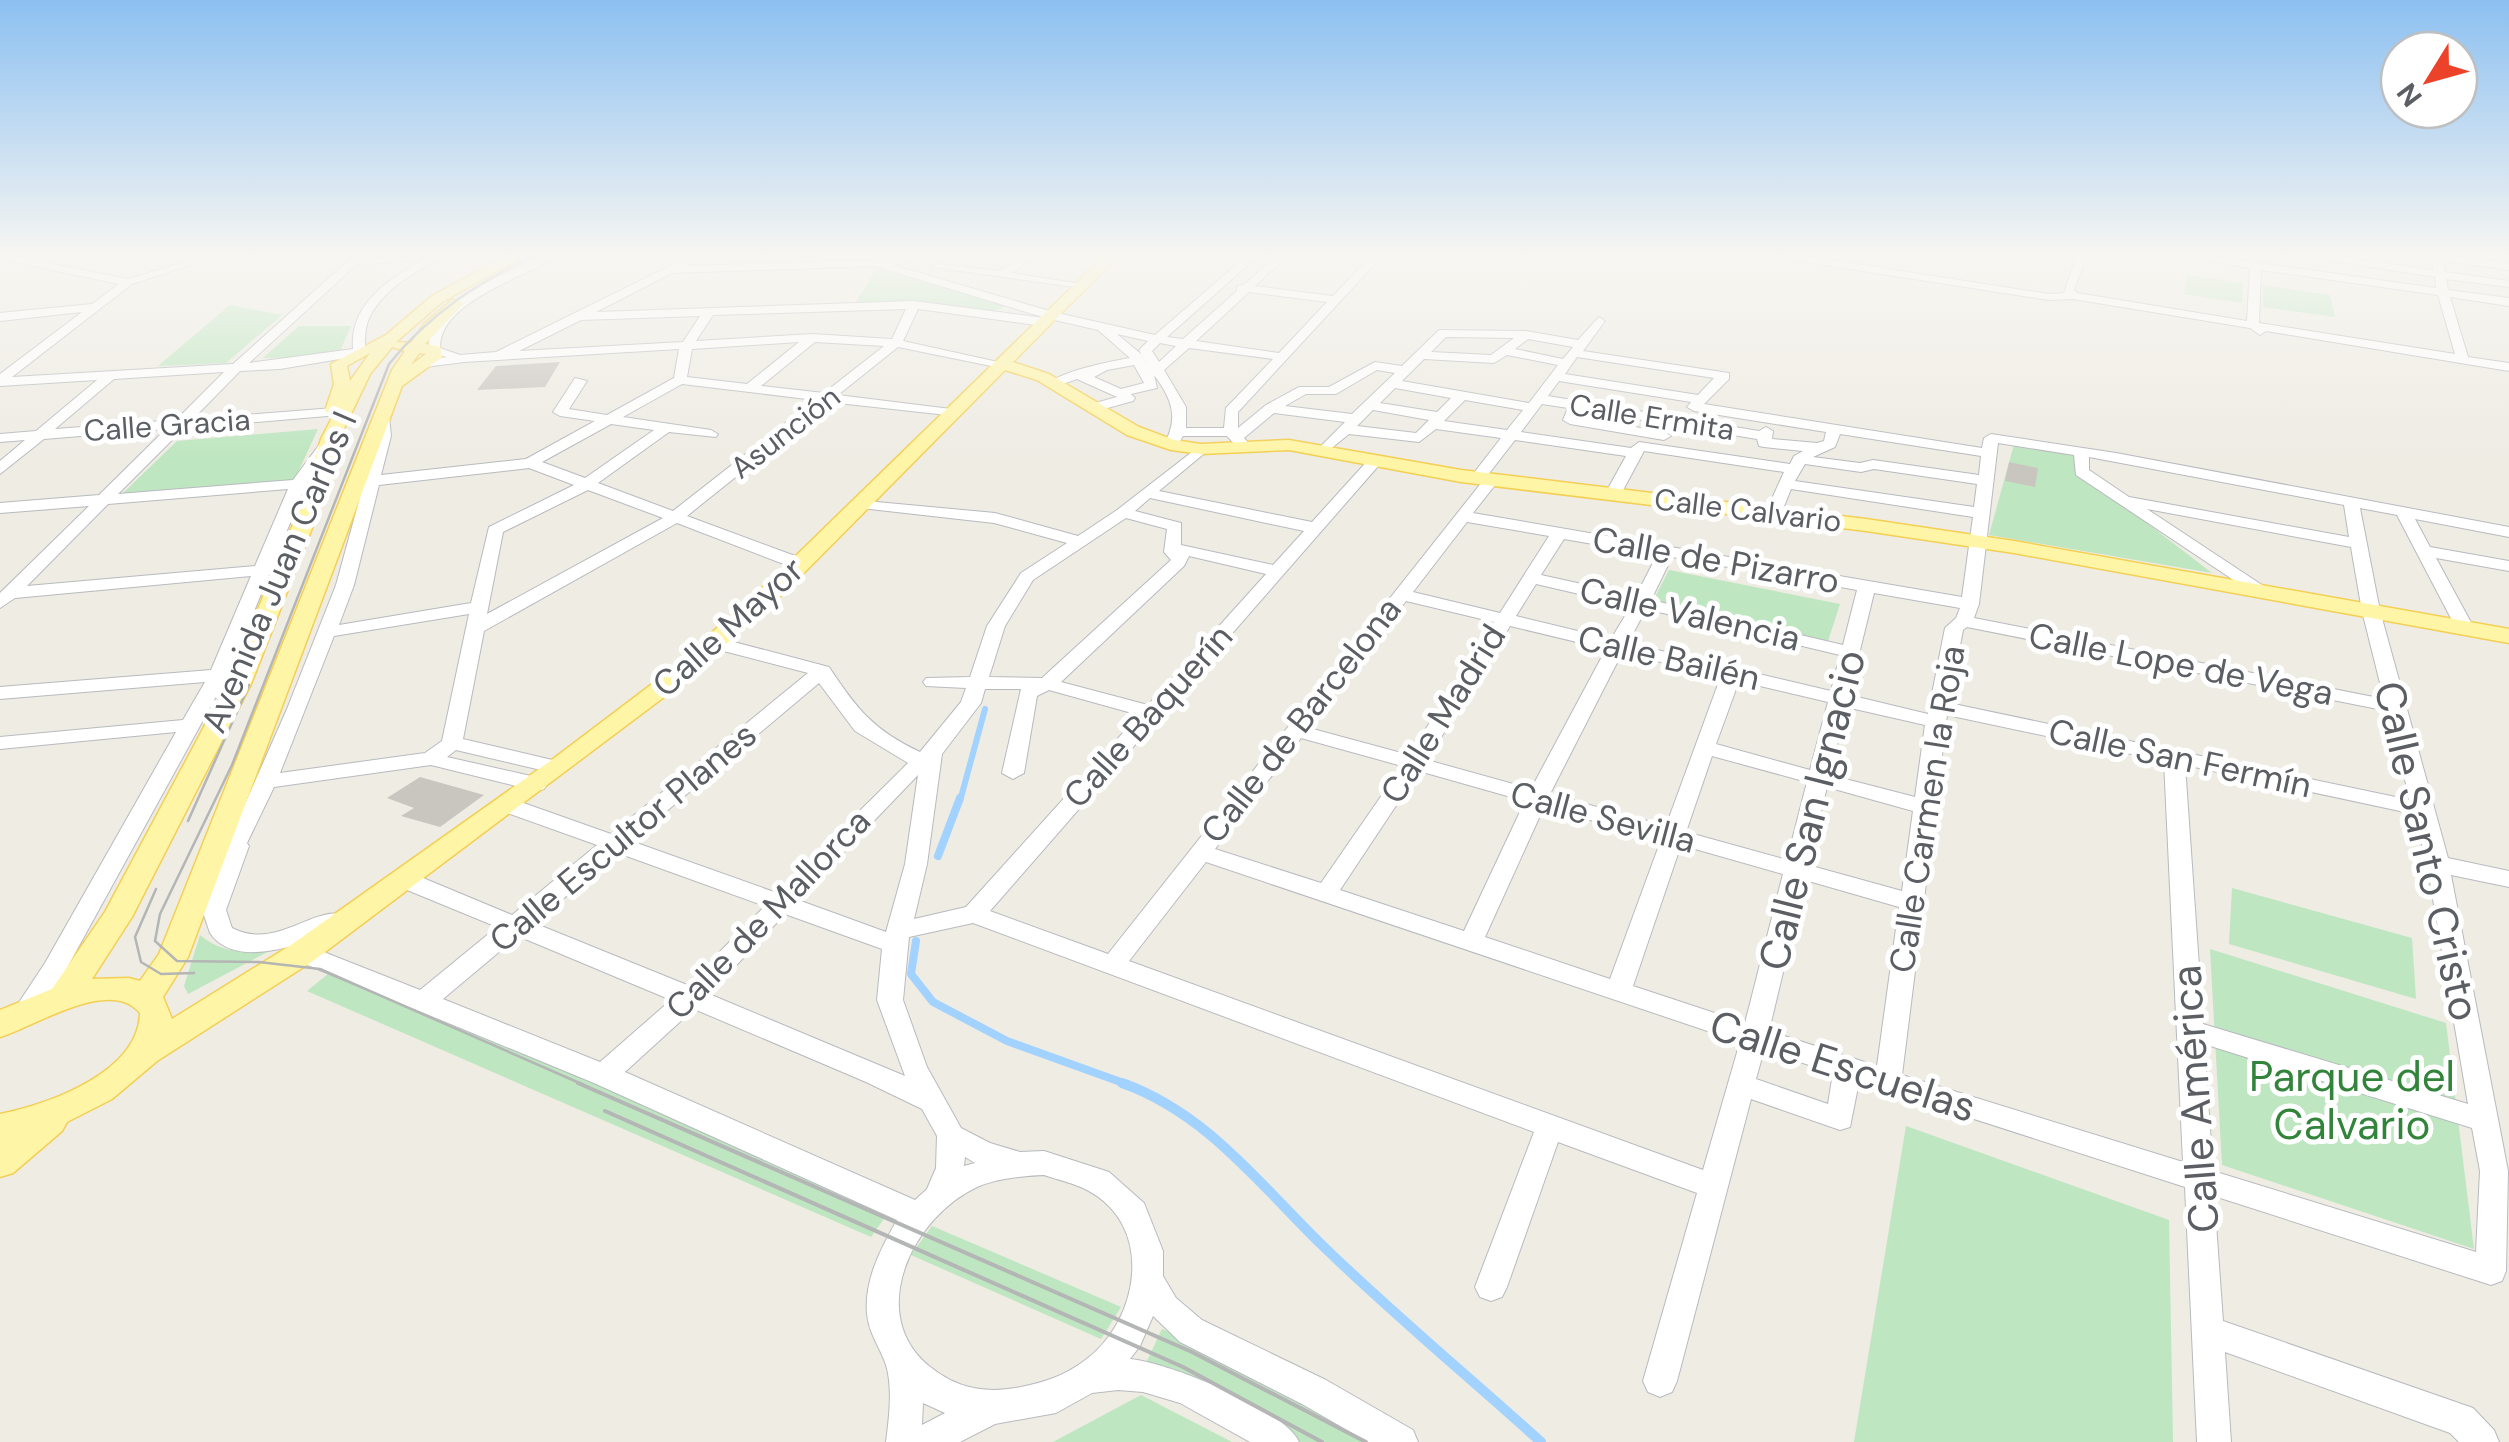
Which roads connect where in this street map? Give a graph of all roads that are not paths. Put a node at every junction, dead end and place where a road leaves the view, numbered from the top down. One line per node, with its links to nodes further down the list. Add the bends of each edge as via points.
1 (77, 321): 56 (street)
2 (288, 321): 44 (street)
3 (362, 321): 33 (street, via 356,338)
4 (410, 321): 22 (main road, Avenida Juan Carlos I)
5 (437, 321): 28 (main road, Avenida Juan Carlos I)
6 (444, 321): 31 (street)
7 (445, 321): 37 (street, via 448,340)
8 (568, 321): 38 (street)
9 (703, 321): 30 (street)
10 (907, 321): 26 (street)
11 (1045, 321): 40 (main road, Calle Mayor)
12 (1063, 321): 21 (street)
13 (1176, 321): 25 (street)
14 (1210, 321): 27 (street)
15 (1316, 321): 36 (street)
16 (2225, 321): 20 (street)
17 (2253, 321): 20 (street)
18 (2451, 321): 39 (street)
19 (1599, 322): 35 (street, Calle de Barcelona)
20 (2253, 326): 39 (street); 48 (street)
21 (1102, 327): 25 (street); 41 (street)
22 (397, 331): 29 (main road, Avenida Juan Carlos I); 33 (main road)
23 (1522, 332): 32 (street); 34 (street, via 1443,332); 35 (street)
24 (812, 338): 26 (street); 30 (street); 59 (street)
25 (1155, 339): 27 (street); 46 (street, via 1145,350)
26 (896, 343): 40 (street); 62 (street, Asunción)
27 (1185, 344): 36 (street); 46 (street)
28 (414, 346): 29 (main road); 31 (main road); 51 (main road, Avenida Juan Carlos I)
29 (383, 347): 33 (main road); 49 (main road, Avenida Juan Carlos I)
30 (686, 347): 38 (street); 55 (street)
31 (434, 350): 37 (street); 43 (main road)
32 (1505, 351): 34 (street, via 1482,361); 35 (street)
33 (360, 352): 42 (street); 45 (main road)
34 (1418, 354): 47 (street)
35 (1573, 354): 53 (street, Calle de Barcelona); 63 (street, via 1724,376)
36 (1283, 357): 87 (street, via 1231,411)
37 (471, 358): 38 (street); 43 (street)
38 (495, 358)
39 (2463, 360): 48 (street)
40 (1001, 364): 58 (main road, Calle Calvario); 70 (main road, Calle Mayor)
41 (1139, 364): 52 (street); 60 (street, via 1152,385)
42 (280, 365): 44 (street); 45 (street)
43 (422, 365): 51 (main road)
44 (238, 367): 50 (street); 75 (street)
45 (339, 368): 49 (main road); 69 (main road)
46 (1156, 370): 86 (street, via 1182,404)
47 (1401, 370): 57 (street); 68 (street, via 1375,366 1331,391 1304,390)
48 (2509, 370)
49 (362, 373): 51 (main road); 88 (main road, Avenida Juan Carlos I)
50 (111, 375): 56 (street); 81 (street)
51 (397, 377): 71 (main road, Avenida Juan Carlos I)
52 (1090, 378): 58 (street, via 1076,374); 60 (street)
53 (1556, 378): 63 (street); 64 (street, Calle de Barcelona)
54 (580, 380): 73 (street, via 560,412)
55 (680, 380): 59 (street); 73 (street)
56 (1, 383)
57 (1390, 383): 61 (street, Calle Ermita); 65 (street)
58 (1055, 384): 67 (main road, Calle Calvario)
59 (750, 388): 62 (street)
60 (1120, 393): 67 (street, via 1128,398)
61 (1462, 395): 64 (street, Calle Ermita); 74 (street)
62 (829, 399): 70 (street); 117 (street, Asunción)
63 (1698, 399): 72 (street, via 1694,407)
64 (1536, 403): 66 (street, Calle Ermita); 84 (street, Calle de Barcelona)
65 (1370, 405): 74 (street); 76 (street)
66 (1576, 405): 78 (street, Calle Ermita); 90 (street, via 1570,420)
67 (1093, 408): 86 (main road, Calle Calvario, via 1133,431)
68 (1271, 408): 76 (street); 87 (street)
69 (334, 412): 75 (street, Calle Gracia); 88 (main road)
70 (951, 413): 110 (main road, Calle Mayor)
71 (382, 416): 101 (street, via 384,436); 186 (main road, Avenida Juan Carlos I)
72 (1772, 419): 77 (street); 83 (street)
73 (611, 420): 79 (street); 97 (street)
74 (1436, 421): 76 (street, via 1418,438); 84 (street)
75 (180, 424): 81 (street, Calle Gracia); 107 (street)
76 (1352, 424): 93 (street)
77 (1811, 425): 80 (street); 91 (street, via 1807,437)
78 (1710, 426): 83 (street, Calle Ermita); 90 (street)
79 (667, 427): 82 (street); 104 (street)
80 (1836, 427): 89 (street); 91 (street, via 1830,444)
81 (41, 434): 85 (street, Calle Gracia); 98 (street)
82 (711, 434)
83 (1764, 436): 91 (street, Calle Ermita, via 1764,443)
84 (1509, 437): 95 (street); 100 (street, Calle de Barcelona)
85 (0, 438)
86 (1176, 438): 87 (street); 92 (main road, Calle Calvario)
87 (1236, 438): 92 (main road, Calle Calvario); 93 (main road, Calle Calvario)
88 (330, 439): 103 (street); 199 (main road, Avenida Juan Carlos I, via 313,500 239,684 117,917)
89 (1990, 446): 94 (street); 102 (street, Calle Carmen la Roja)
90 (1697, 447): 95 (street, via 1640,446); 99 (street)
91 (1813, 448): 99 (street)
92 (1201, 449): 105 (street)
93 (1324, 451): 96 (main road, Calle Calvario)
94 (2082, 452): 108 (street, via 2081,472); 109 (street)
95 (1635, 453): 106 (street)
96 (1375, 461): 100 (main road, Calle Calvario); 118 (street, Calle Baquerín)
97 (530, 463): 101 (street); 104 (street)
98 (0, 470)
99 (1792, 471): 102 (street, via 1872,464); 114 (street); 115 (street)
100 (1484, 479): 106 (main road, Calle Calvario); 116 (street, Calle de Barcelona)
101 (372, 481): 144 (street)
102 (1985, 482): 114 (street, Calle Carmen la Roja)
103 (298, 484): 107 (street); 129 (street)
104 (586, 485): 117 (street); 138 (street, via 495,530)
105 (1147, 493): 113 (street); 118 (street)
106 (1614, 494): 115 (main road, Calle Calvario)
107 (105, 499): 111 (street); 136 (street)
108 (2124, 500): 123 (street); 133 (street)
109 (2350, 501): 112 (street); 123 (street, Calle Santo Cristo)
110 (861, 503): 121 (street, via 995,518); 127 (main road, Calle Mayor)
111 (0, 508)
112 (2404, 512): 119 (street); 125 (street)
113 (1123, 513): 121 (street); 124 (street, via 1175,526)
114 (1980, 513): 122 (street, Calle Carmen la Roja)
115 (1773, 514): 122 (main road, Calle Calvario)
116 (1462, 516): 120 (street, Calle de Pizarro); 134 (street, Calle de Barcelona)
117 (673, 519): 127 (street); 135 (street, Asunción)
118 (1315, 528): 130 (street, Calle Baquerín)
119 (2509, 532)
120 (1558, 534): 126 (street, Calle de Pizarro); 131 (street, Calle Madrid)
121 (1078, 541): 155 (street, via 1027,577 996,626)
122 (1976, 542): 133 (main road, Calle Calvario); 140 (street, Calle Carmen la Roja)
123 (2356, 542): 139 (street, Calle Santo Cristo)
124 (1173, 548): 130 (street); 153 (street, via 1181,555 1178,562)
125 (2424, 551): 128 (street); 143 (street)
126 (1666, 552): 132 (street, Calle de Pizarro); 137 (street)
127 (800, 564): 146 (main road, Calle Mayor)
128 (2509, 566)
129 (264, 570): 136 (street); 151 (street)
130 (1278, 570): 158 (street, Calle Baquerín)
131 (1530, 577): 137 (street, Calle Valencia); 141 (street, Calle Madrid)
132 (1867, 586): 140 (street, Calle de Pizarro); 148 (street, Calle San Ignacio)
133 (2265, 593): 139 (main road, Calle Calvario)
134 (1400, 594): 141 (street, Calle Bailén); 161 (street, Calle de Barcelona)
135 (531, 597): 138 (street); 142 (street, Asunción)
136 (5, 598)
137 (1644, 603): 147 (street); 148 (street, Calle Valencia)
138 (480, 604): 142 (street); 144 (street)
139 (2371, 611): 143 (main road, Calle Calvario); 157 (street, Calle Santo Cristo)
140 (1967, 613): 157 (street, Calle Lope de Vega); 159 (street, Calle Carmen la Roja, via 1954,628)
141 (1504, 618): 147 (street, Calle Bailén); 168 (street, Calle Madrid)
142 (475, 628): 163 (street)
143 (2465, 628): 145 (main road, Calle Calvario)
144 (327, 632): 172 (street)
145 (2509, 636)
146 (716, 643): 149 (street); 169 (main road, Calle Mayor)
147 (1618, 646): 150 (street, Calle Bailén); 174 (street)
148 (1851, 652): 156 (street, Calle San Ignacio)
149 (822, 671): 166 (street, via 854,723 878,740); 180 (street, Calle Escultor Planes)
150 (1732, 672): 156 (street, Calle Bailén); 164 (street)
151 (218, 675): 154 (street); 160 (street)
152 (934, 682): 155 (street)
153 (1047, 684): 155 (street); 158 (street); 170 (street, via 1028,693)
154 (0, 692)
155 (976, 692): 166 (street, Calle de Mallorca)
156 (1840, 698): 159 (street, Calle Bailén); 171 (street, Calle San Ignacio)
157 (2397, 707): 177 (street, Calle Santo Cristo)
158 (1152, 712): 192 (street, Calle Baquerín)
159 (1938, 715): 165 (street, Calle San Fermín); 176 (street, Calle Carmen la Roja)
160 (189, 725): 162 (street); 203 (street, via 54,970)
161 (1295, 730): 168 (street, Calle Sevilla); 181 (street, Calle de Barcelona)
162 (0, 743)
163 (452, 743): 167 (street); 169 (street)
164 (1706, 748): 171 (street); 179 (street)
165 (2174, 756): 177 (street, Calle San Fermín); 204 (street, Calle América)
166 (927, 757): 189 (street, Calle de Mallorca); 194 (street, via 916,864)
167 (430, 758): 172 (street); 173 (street)
168 (1414, 764): 174 (street, Calle Sevilla); 187 (street, Calle Madrid)
169 (558, 768): 173 (main road, Calle Mayor)
170 (1013, 772)
171 (1819, 778): 176 (street); 183 (street, Calle San Ignacio)
172 (268, 781): 178 (street)
173 (536, 784): 175 (main road, Calle Mayor)
174 (1535, 798): 179 (street, Calle Sevilla); 195 (street)
175 (507, 805): 180 (street); 184 (main road, Calle Mayor)
176 (1925, 807): 188 (street, Calle Carmen la Roja)
177 (2421, 810): 182 (street, Calle Santo Cristo)
178 (244, 832): 186 (street); 190 (street)
179 (1676, 836): 183 (street, Calle Sevilla); 198 (street)
180 (614, 844): 189 (street); 193 (street, Calle Escultor Planes)
181 (1198, 852): 187 (street, Calle Escuelas); 197 (street, Calle de Barcelona)
182 (2438, 864): 185 (street); 215 (street, Calle Santo Cristo)
183 (1796, 870): 188 (street, Calle Sevilla); 205 (street, Calle San Ignacio)
184 (403, 879): 191 (main road, Calle Mayor); 193 (street)
185 (2509, 879)
186 (204, 880): 190 (street); 202 (main road, Avenida Juan Carlos I)
187 (1326, 894): 195 (street, Calle Escuelas)
188 (1912, 902): 211 (street, Calle Carmen la Roja)
189 (779, 903): 194 (street); 200 (street, Calle de Mallorca)
190 (214, 910): 191 (street, via 222,933 242,944 280,940)
191 (357, 913): 196 (main road, Calle Mayor)
192 (974, 914): 194 (street); 197 (street)
193 (515, 926): 200 (street); 201 (street, Calle Escultor Planes)
194 (896, 937): 206 (street, via 890,1000)
195 (1470, 944): 198 (street, Calle Escuelas)
196 (302, 953): 201 (street); 202 (main road, via 214,998); 207 (main road)
197 (1114, 964): 216 (street)
198 (1618, 992): 205 (street, Calle Escuelas)
199 (64, 996): 202 (main road, via 121,989); 203 (main road)
200 (689, 999): 209 (street); 210 (street, Calle de Mallorca)
201 (423, 1002): 210 (street)
202 (151, 1007): 207 (main road, Avenida Juan Carlos I, via 156,1028)
203 (13, 1018)
204 (2190, 1030): 215 (street); 221 (street, Calle América)
205 (1754, 1037): 208 (street, Calle Escuelas); 212 (street, Calle San Ignacio)
206 (906, 1048): 209 (street); 213 (street)
207 (142, 1054): 214 (main road, via 112,1082)
208 (1847, 1068): 211 (street, Calle Escuelas); 212 (street, via 1840,1118)
209 (876, 1074): 213 (street)
210 (604, 1075): 223 (street)
211 (1888, 1081): 221 (street, Calle Escuelas)
212 (1741, 1085): 222 (street, Calle San Ignacio)
213 (930, 1101): 218 (street)
214 (64, 1110): 217 (main road); 219 (main road)
215 (2484, 1120): 224 (street, Calle Santo Cristo, via 2494,1171)
216 (1550, 1126): 222 (street); 226 (street)
217 (0, 1128)
218 (951, 1136): 220 (street); 223 (street, via 950,1168)
219 (0, 1162)
220 (1020, 1164): 223 (street, via 970,1177); 225 (street, via 1068,1167 1117,1193 1147,1238)
221 (2201, 1179): 224 (street, Calle Escuelas); 227 (street, Calle América)
222 (1711, 1186): 230 (street, Calle San Ignacio)
223 (928, 1205): 228 (street, via 894,1250 882,1288 885,1328)
224 (2492, 1271)
225 (1150, 1284): 229 (street, via 1131,1334); 235 (street, via 1164,1308 1190,1330)
226 (1491, 1287)
227 (2208, 1331): 236 (street, Calle América); 237 (street, via 2460,1420)
228 (902, 1364): 231 (street, via 950,1399); 232 (street, via 908,1413)
229 (1090, 1378): 231 (street, via 1034,1404); 234 (street, via 1148,1374)
230 (1660, 1381)
231 (993, 1407): 233 (street)
232 (903, 1442)
233 (925, 1442)
234 (1282, 1442)
235 (1401, 1442)
236 (2214, 1442)
237 (2482, 1442)

